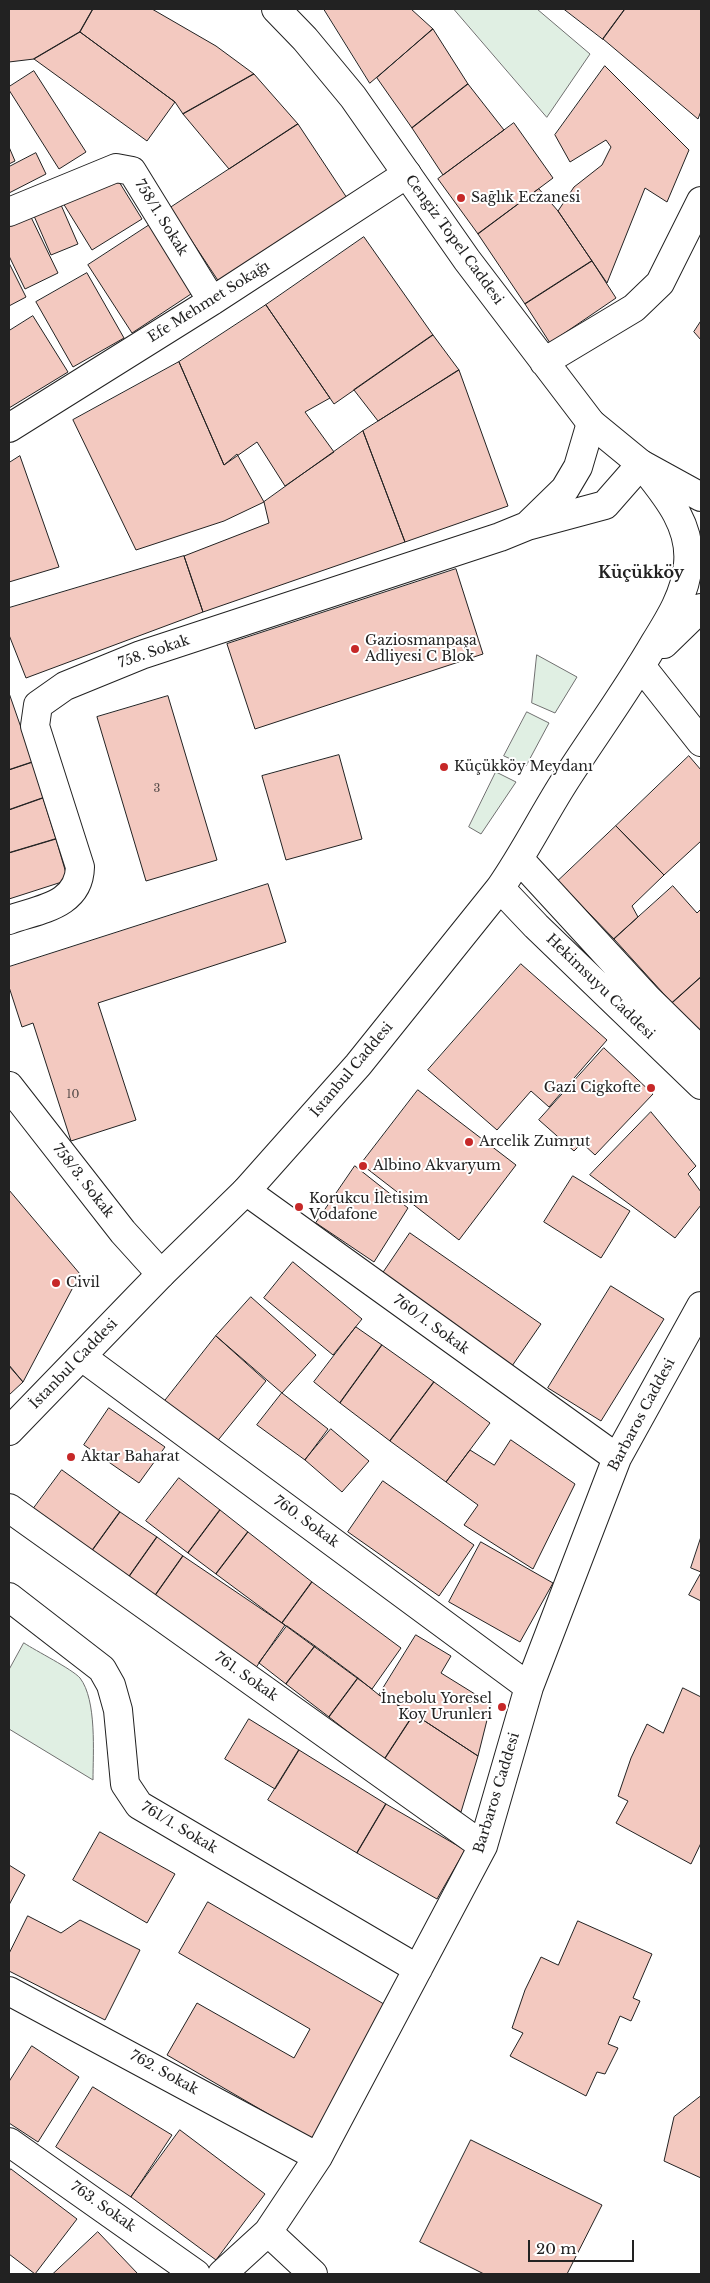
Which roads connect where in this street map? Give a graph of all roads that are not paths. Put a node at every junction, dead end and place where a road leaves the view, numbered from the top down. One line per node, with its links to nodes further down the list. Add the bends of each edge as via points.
1 (276, 9): 2 (street, Cengiz Topel Caddesi, via 353,97)
2 (407, 174): 5 (street, Efe Mehmet Sokağı); 6 (street, Cengiz Topel Caddesi)
3 (701, 201): 6 (street, via 660,283 634,308)
4 (9, 212): 5 (street, 758/1. Sokak, via 116,168 132,171)
5 (212, 301): 8 (street, Efe Mehmet Sokağı)
6 (544, 362): 7 (street, Cengiz Topel Caddesi)
7 (592, 423): 9 (street, Cengiz Topel Caddesi); 11 (street, via 578,467 565,489)
8 (9, 428)
9 (641, 464): 10 (street); 11 (street, via 605,505); 13 (street, via 673,504 685,533 688,564 682,592)
10 (701, 497)
11 (527, 526): 17 (street, 758. Sokak, via 500,538 141,656 65,686 38,705 35,726 80,867 80,876 76,888 64,900)
12 (701, 608): 13 (street)
13 (641, 666): 14 (street); 15 (street, İstanbul Caddesi, via 562,785)
14 (701, 742)
15 (520, 860): 16 (street, İstanbul Caddesi); 18 (street, Hekimsuyu Caddesi, via 647,998)
16 (500, 888): 19 (street, Hekimsuyu Caddesi); 21 (street, İstanbul Caddesi, via 358,1065)
17 (9, 920)
18 (701, 1051)
19 (701, 1085)
20 (9, 1086): 22 (street, 758/3. Sokak, via 123,1232)
21 (246, 1191): 22 (street, İstanbul Caddesi); 26 (street, 760/1. Sokak)
22 (161, 1274): 24 (street, İstanbul Caddesi)
23 (701, 1306): 26 (street, Barbaros Caddesi)
24 (82, 1358): 25 (street, İstanbul Caddesi); 29 (street, 760. Sokak)
25 (9, 1431)
26 (616, 1458): 29 (street, Barbaros Caddesi)
27 (9, 1508): 30 (street, 761. Sokak)
28 (9, 1597): 31 (street, 761/1. Sokak, via 102,1669 112,1686 118,1710 125,1784 138,1805)
29 (529, 1687): 30 (street, Barbaros Caddesi)
30 (483, 1846): 31 (street, Barbaros Caddesi)
31 (418, 1969): 34 (street, Barbaros Caddesi)
32 (9, 1991): 34 (street, 762. Sokak)
33 (9, 2142): 36 (street, 763. Sokak)
34 (318, 2157): 35 (street, Barbaros Caddesi)
35 (268, 2232): 37 (street, Barbaros Caddesi); 38 (street)
36 (196, 2274)
37 (222, 2274)
38 (313, 2274)

